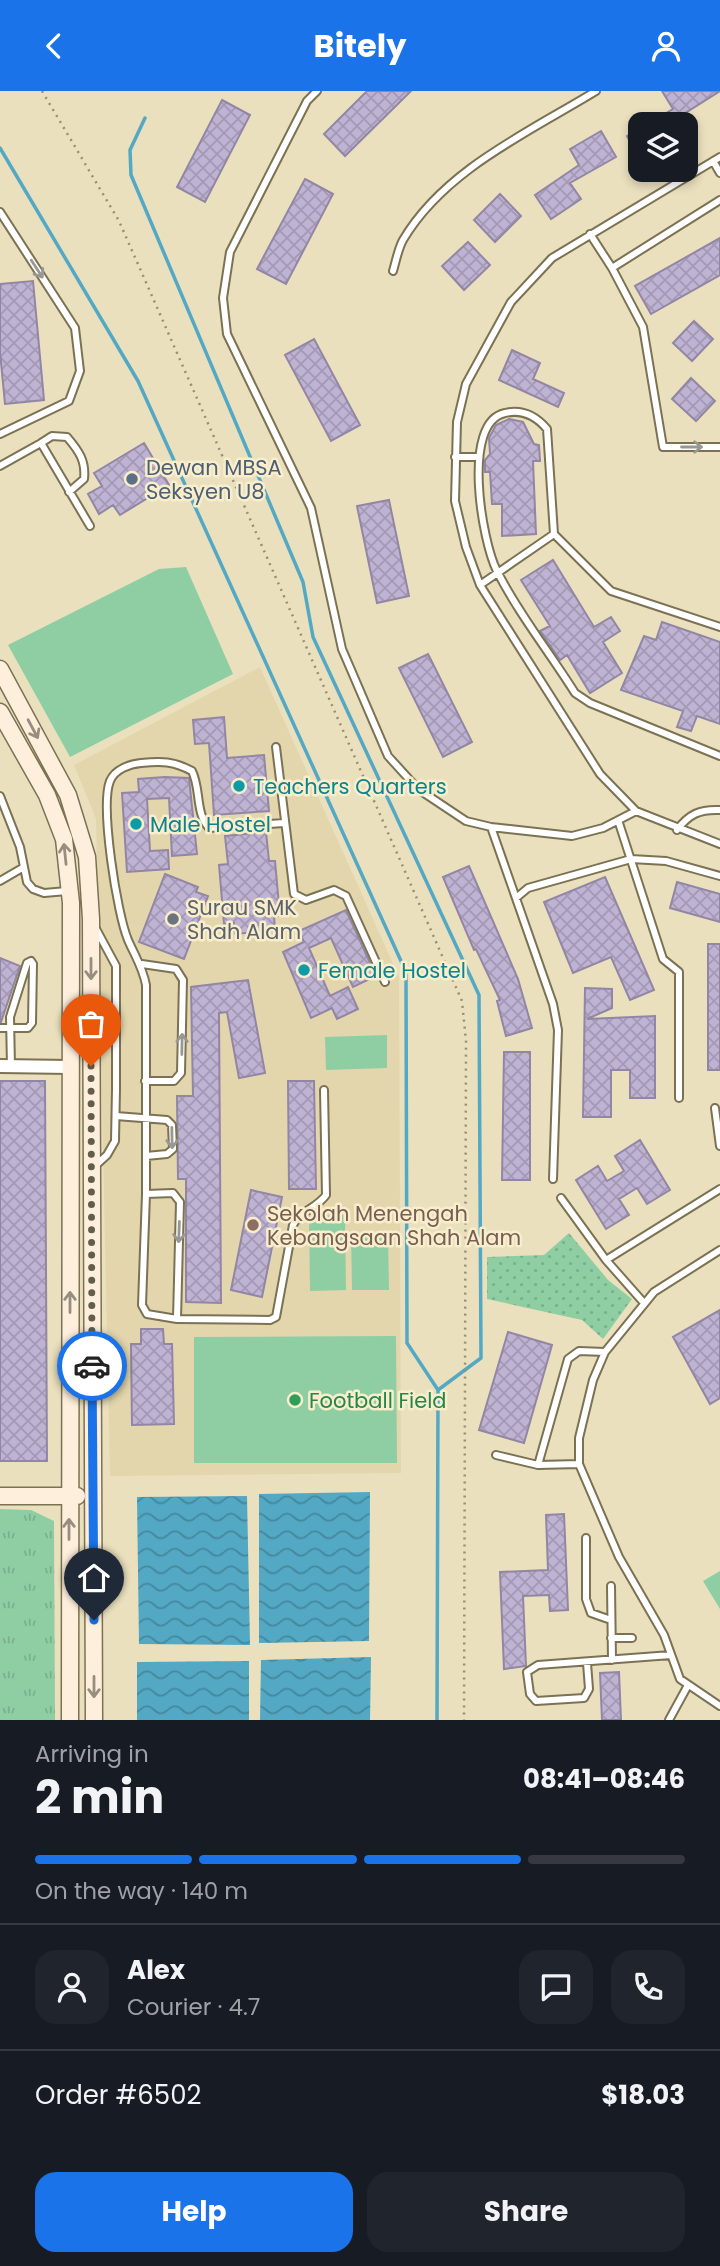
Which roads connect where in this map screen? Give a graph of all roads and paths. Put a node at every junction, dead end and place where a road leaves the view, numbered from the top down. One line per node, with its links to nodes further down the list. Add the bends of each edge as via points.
1 (42, 91): 84 (path, via 120,221 462,1001 466,1041)
2 (317, 91): 32 (lane, via 307,101 230,252 223,298 228,334 311,509 342,649 388,756 418,789 466,821)
3 (596, 91): 10 (lane, via 444,189 402,241)
4 (717, 159): 5 (lane); 8 (lane)
5 (720, 173)
6 (720, 200): 9 (lane)
7 (0, 212): 11 (lane, one-way to 11, via 75,327 80,371 69,401)
8 (590, 235): 9 (lane); 14 (lane, via 552,258 511,302 466,384)
9 (612, 268): 13 (lane, one-way to 13, via 643,327 663,447)
10 (393, 271)
11 (0, 434)
12 (41, 443): 16 (lane); 17 (lane); 17 (lane, via 52,436 67,437 79,450 84,479)
13 (720, 447)
14 (455, 457): 15 (lane); 21 (lane, via 455,501)
15 (478, 457): 19 (lane, via 484,427 502,413 520,412 537,418 547,429); 20 (lane, via 486,541)
16 (0, 466)
17 (69, 492): 18 (lane)
18 (90, 526)
19 (554, 534): 20 (lane); 22 (lane, via 611,591)
20 (497, 571): 21 (lane); 26 (lane, via 575,693)
21 (480, 585): 29 (lane, via 600,774)
22 (720, 627)
23 (0, 669): 41 (street, one-way to 41, via 68,795 86,857)
24 (0, 712): 39 (street, one-way to 24, via 64,839 47,795)
25 (276, 747): 31 (lane)
26 (720, 756)
27 (0, 796): 36 (lane)
28 (720, 810): 33 (lane, via 698,811)
29 (636, 811): 30 (lane); 33 (lane)
30 (618, 820): 32 (lane, via 572,836); 35 (lane)
31 (284, 823): 42 (lane, via 209,828 202,820 192,771 167,760 130,764 115,773 107,801 116,897 128,941); 43 (lane, via 294,894 306,900 334,890 346,896)
32 (491, 827): 40 (lane)
33 (677, 829): 34 (lane)
34 (720, 844)
35 (631, 859): 37 (lane, via 666,861); 40 (lane, via 528,888); 50 (lane, via 663,959 679,971)
36 (23, 867): 38 (lane); 39 (lane, via 33,889)
37 (720, 876)
38 (0, 881)
39 (69, 891): 47 (street)
40 (516, 898): 57 (lane, via 558,1030)
41 (91, 919): 52 (lane, via 116,966); 56 (street, one-way to 56)
42 (142, 964): 48 (lane); 48 (lane, one-way to 42, via 174,1081 181,1073 183,980 176,969)
43 (385, 982)
44 (0, 1028): 45 (lane)
45 (10, 1028): 45 (lane, via 10,1017 31,961 32,1023 29,1028); 46 (lane)
46 (5, 1067): 47 (street)
47 (70, 1067): 70 (street, one-way to 47)
48 (145, 1081): 53 (lane)
49 (324, 1090): 64 (lane, via 326,1195 293,1225 276,1317)
50 (679, 1098)
51 (715, 1108): 54 (lane)
52 (116, 1116): 53 (lane); 56 (lane, via 115,1141)
53 (146, 1118): 55 (lane); 55 (lane, one-way to 55, via 167,1120 172,1125 173,1149)
54 (720, 1146)
55 (146, 1156): 59 (lane)
56 (90, 1170): 71 (street)
57 (554, 1179)
58 (720, 1189): 62 (lane)
59 (146, 1194): 64 (lane, via 142,1305 147,1314); 64 (lane, one-way to 64, via 173,1193 180,1202)
60 (561, 1198): 62 (lane)
61 (720, 1250): 63 (lane, via 654,1291)
62 (606, 1260): 63 (lane)
63 (644, 1303): 65 (lane)
64 (177, 1319)
65 (605, 1352): 67 (lane, via 579,1438); 68 (lane, via 579,1351 568,1359)
66 (496, 1455): 68 (lane)
67 (579, 1464): 68 (lane); 77 (lane, via 619,1557)
68 (538, 1465)
69 (0, 1496): 70 (street)
70 (69, 1496): 71 (street); 82 (street, one-way to 70)
71 (94, 1496): 83 (street, one-way to 83)
72 (586, 1538): 74 (lane, via 586,1599 592,1613)
73 (611, 1587): 74 (lane)
74 (611, 1620): 75 (lane)
75 (611, 1637): 76 (lane); 78 (lane)
76 (632, 1638)
77 (671, 1655): 78 (lane); 80 (lane)
78 (612, 1660): 79 (lane)
79 (587, 1663): 79 (lane, via 532,1667 527,1672 530,1694 536,1700 584,1698 589,1689)
80 (687, 1687): 81 (lane); 85 (lane)
81 (720, 1706)
82 (70, 1720)
83 (94, 1720)
84 (464, 1720)
85 (669, 1720)

